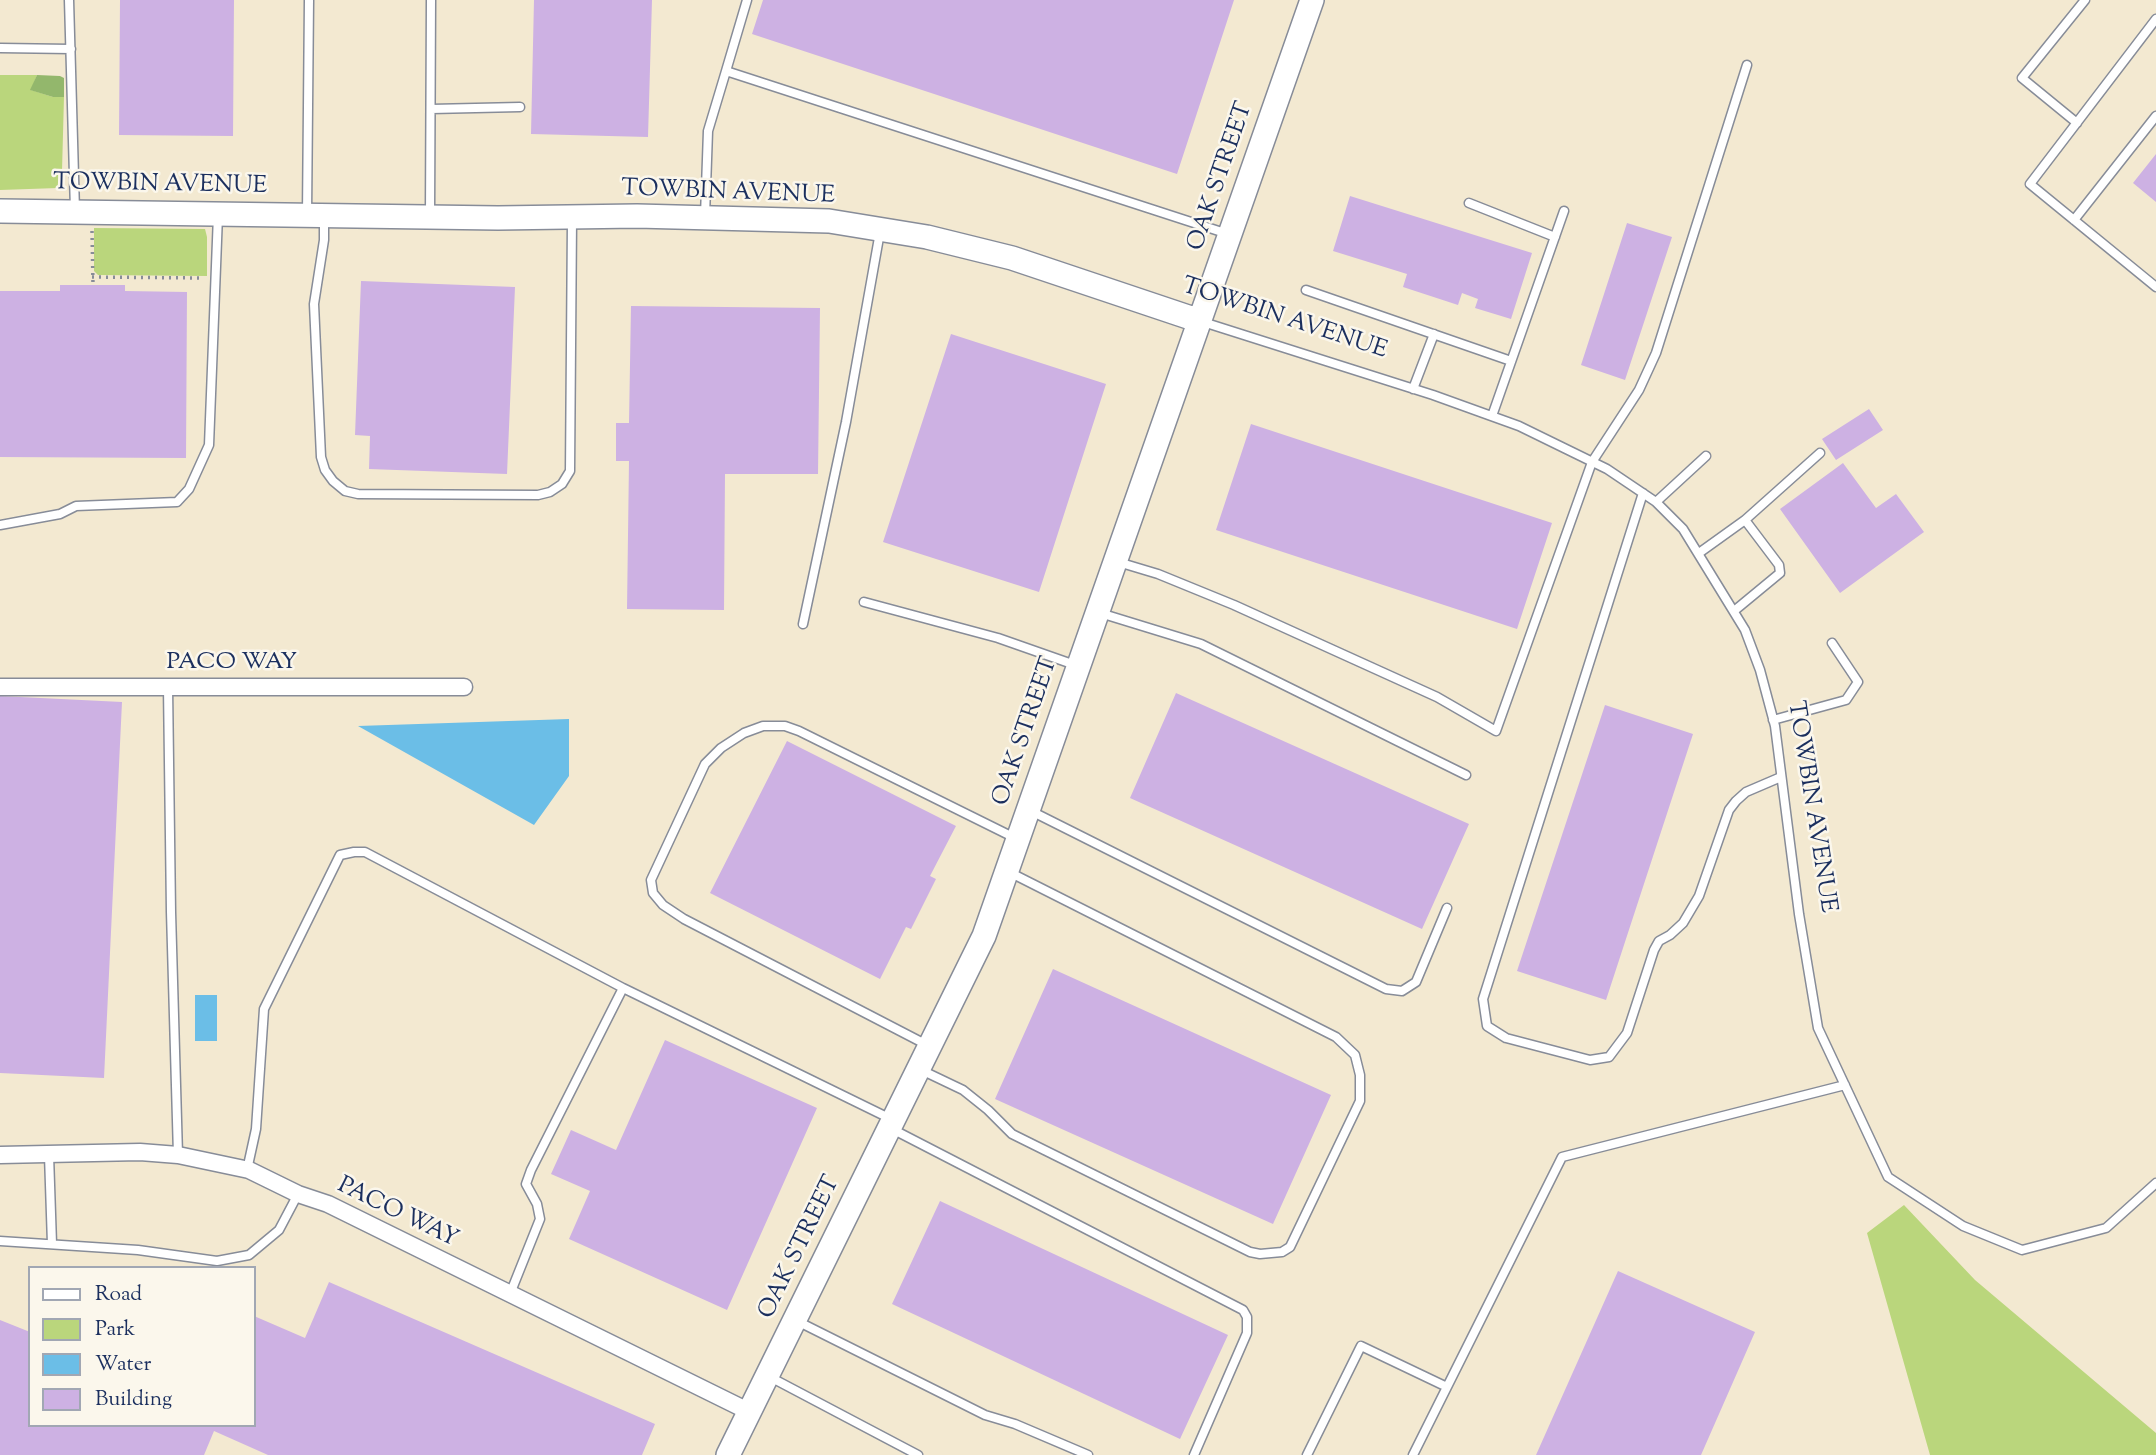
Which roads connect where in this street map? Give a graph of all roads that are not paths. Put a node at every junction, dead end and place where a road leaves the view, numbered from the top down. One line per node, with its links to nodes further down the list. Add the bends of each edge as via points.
1 (69, 0): 9 (lane)
2 (309, 0): 21 (lane)
3 (431, 0): 13 (lane)
4 (747, 0): 11 (lane)
5 (1312, 0): 27 (street, OAK STREET)
6 (2085, 0): 15 (lane, via 2022,78)
7 (2156, 19): 15 (lane)
8 (0, 48): 9 (lane)
9 (71, 49): 18 (lane)
10 (1747, 65): 38 (lane, via 1656,353 1639,390)
11 (726, 71): 24 (lane, via 708,131); 27 (lane)
12 (520, 107): 13 (lane)
13 (431, 109): 22 (lane)
14 (2156, 116): 25 (lane)
15 (2077, 123): 25 (lane, via 2030,184)
16 (1469, 202): 28 (lane)
17 (0, 211): 18 (street, TOWBIN AVENUE)
18 (84, 211): 20 (street, TOWBIN AVENUE)
19 (1564, 211): 28 (lane)
20 (218, 213): 21 (street, TOWBIN AVENUE); 42 (lane, via 209,446 189,489 177,502 76,506 61,514)
21 (316, 215): 22 (street, TOWBIN AVENUE); 23 (lane, via 324,240 314,304 321,457 333,481 358,494 538,495 562,484 570,471)
22 (430, 216): 23 (street, TOWBIN AVENUE)
23 (572, 217): 24 (street, TOWBIN AVENUE)
24 (705, 218): 26 (street, TOWBIN AVENUE, via 829,221)
25 (2074, 220): 29 (lane)
26 (881, 229): 31 (street, TOWBIN AVENUE, via 1012,258); 48 (lane)
27 (1230, 235): 31 (street, OAK STREET)
28 (1555, 237): 33 (lane)
29 (2156, 286)
30 (1306, 290): 32 (lane)
31 (1200, 321): 34 (lane, TOWBIN AVENUE); 44 (street, OAK STREET)
32 (1434, 334): 33 (lane); 34 (lane)
33 (1511, 361): 35 (lane)
34 (1413, 389): 35 (lane, TOWBIN AVENUE)
35 (1492, 416): 38 (lane, TOWBIN AVENUE)
36 (1820, 453): 41 (lane)
37 (1706, 456): 40 (lane)
38 (1592, 462): 39 (lane, TOWBIN AVENUE); 44 (lane, via 1496,731 1437,697 1234,605 1158,573)
39 (1643, 494): 40 (lane, TOWBIN AVENUE); 56 (lane, via 1482,999 1487,1026 1506,1038 1591,1060 1609,1057 1627,1033 1659,941 1683,923 1699,896 1729,810 1746,792)
40 (1656, 502): 43 (lane, TOWBIN AVENUE)
41 (1745, 520): 43 (lane); 46 (lane, via 1779,565 1780,573)
42 (0, 525)
43 (1699, 553): 46 (lane, TOWBIN AVENUE)
44 (1115, 561): 47 (street, OAK STREET)
45 (863, 602): 50 (lane, via 998,638)
46 (1734, 611): 54 (lane, TOWBIN AVENUE, via 1756,660)
47 (1097, 612): 50 (street, OAK STREET); 55 (lane, via 1201,644)
48 (803, 624)
49 (1832, 643): 54 (lane, via 1858,682 1846,701)
50 (1078, 666): 57 (street, OAK STREET)
51 (0, 687): 52 (street, PACO WAY)
52 (167, 687): 53 (street, PACO WAY); 68 (lane)
53 (464, 687)
54 (1773, 720): 56 (lane, TOWBIN AVENUE)
55 (1466, 775)
56 (1781, 777): 64 (lane, TOWBIN AVENUE, via 1818,1028)
57 (1028, 810): 58 (street, OAK STREET); 60 (lane, via 1386,989 1402,991 1416,982)
58 (1017, 839): 59 (street, OAK STREET); 62 (lane, via 799,730 763,726 721,748 705,764 652,880 653,893 684,919)
59 (1007, 871): 62 (street, OAK STREET, via 984,936); 63 (lane, via 1336,1037 1355,1055 1360,1101 1290,1247 1271,1255 1250,1252 1012,1134 963,1090)
60 (1447, 908)
61 (623, 988): 65 (lane); 69 (lane, via 365,852 340,855 264,1009 256,1129); 74 (lane, via 531,1170 526,1184 540,1219)
62 (930, 1046): 63 (street, OAK STREET)
63 (918, 1069): 65 (street, OAK STREET)
64 (1845, 1085): 70 (lane, TOWBIN AVENUE, via 1888,1177 1963,1226 2022,1250 2106,1228); 77 (lane, via 1562,1157)
65 (891, 1124): 75 (street, OAK STREET); 82 (lane, via 1243,1310 1247,1333)
66 (0, 1155): 67 (street, PACO WAY)
67 (49, 1155): 68 (street, PACO WAY); 73 (lane)
68 (178, 1155): 69 (street, PACO WAY)
69 (247, 1170): 71 (street, PACO WAY)
70 (2156, 1183)
71 (298, 1195): 73 (lane, via 279,1230 249,1255 217,1261); 74 (street, PACO WAY, via 328,1204)
72 (0, 1241): 73 (lane)
73 (52, 1244)
74 (510, 1294): 78 (street, PACO WAY)
75 (795, 1320): 76 (street, OAK STREET); 81 (lane, via 985,1415)
76 (768, 1376): 78 (street, OAK STREET); 80 (lane)
77 (1447, 1387): 83 (lane, via 1361,1346); 84 (lane)
78 (750, 1412): 79 (street, OAK STREET)
79 (728, 1455)
80 (918, 1455)
81 (1088, 1455)
82 (1194, 1455)
83 (1307, 1455)
84 (1413, 1455)

